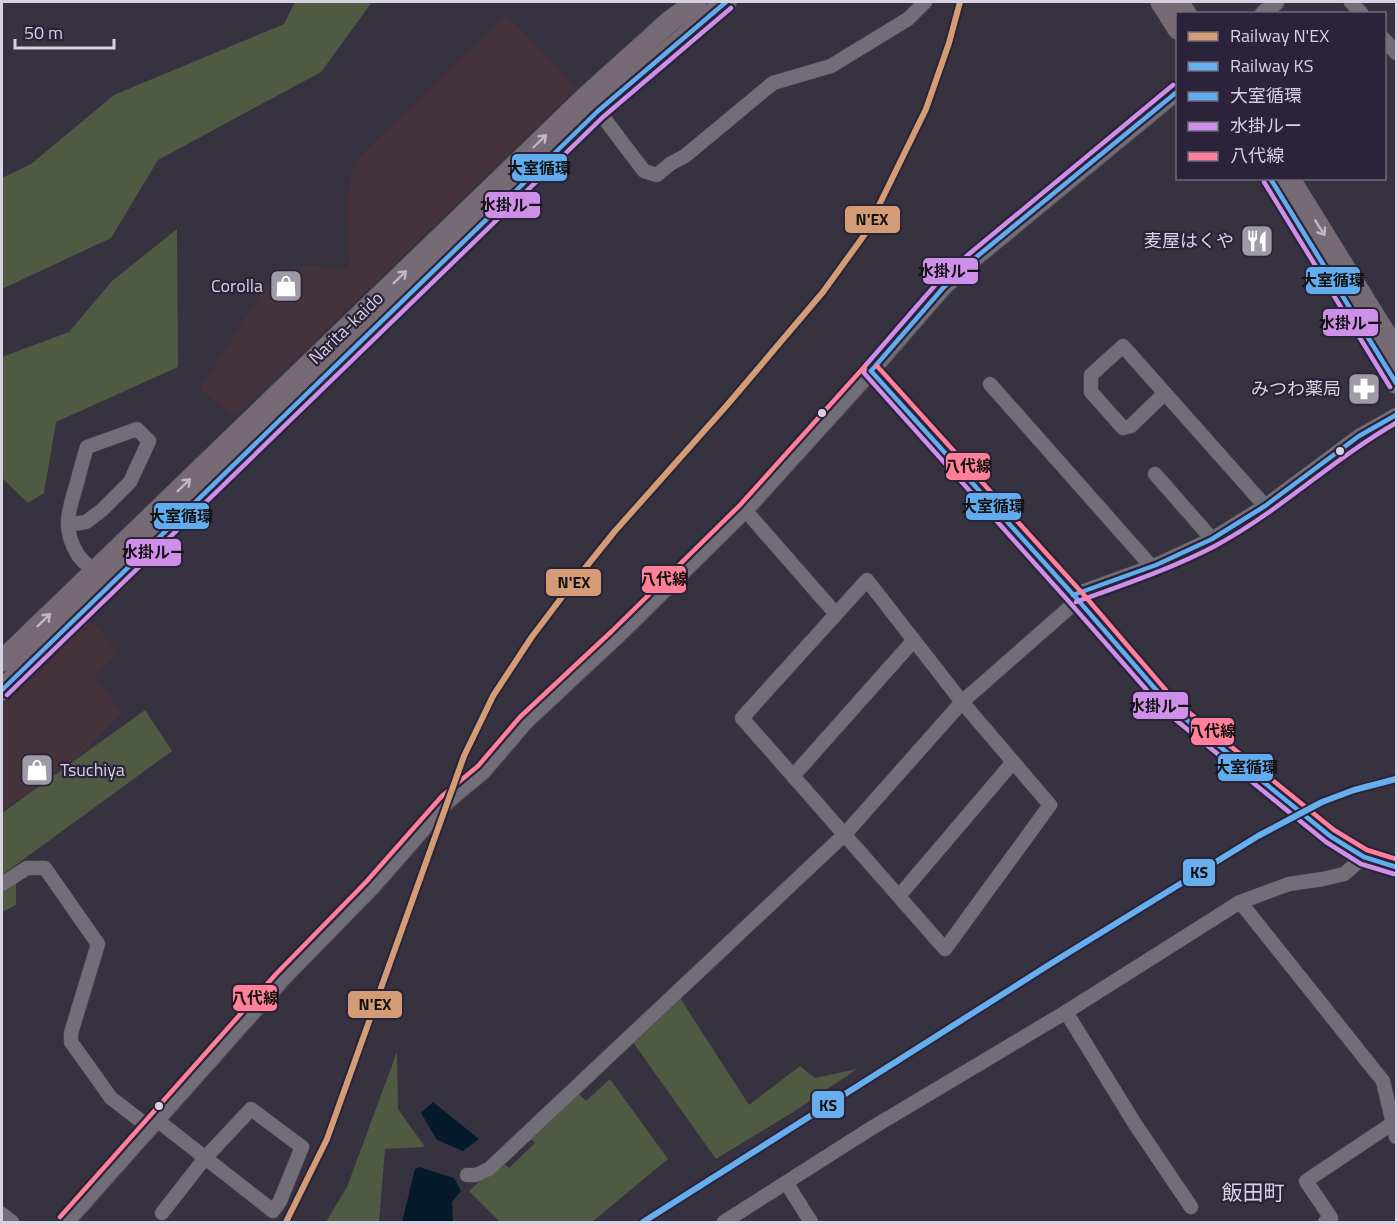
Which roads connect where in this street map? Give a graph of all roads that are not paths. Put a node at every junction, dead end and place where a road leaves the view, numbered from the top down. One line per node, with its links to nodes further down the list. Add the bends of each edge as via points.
1 (696, 2): 9 (highway, Narita-kaido, via 669,22)
2 (726, 2): 9 (highway, Narita-kaido)
3 (926, 2): 9 (street, via 908,19 831,66 773,83 657,176 644,171)
4 (1161, 2): 5 (highway)
5 (1176, 26)
6 (1386, 41): 7 (street)
7 (1396, 53)
8 (1176, 94): 13 (street, via 974,259 943,288)
9 (592, 104): 24 (highway, Narita-kaido, one-way to 9); 29 (highway, Narita-kaido)
10 (1271, 180): 14 (highway)
11 (1290, 180): 12 (highway, one-way to 12)
12 (1396, 351)
13 (871, 371): 20 (street); 25 (street)
14 (1396, 383)
15 (990, 384): 23 (street)
16 (1165, 393): 16 (street, via 1123,346 1091,375 1091,392 1123,428 1131,426); 19 (street)
17 (1396, 415): 19 (street, via 1359,436)
18 (1155, 474): 22 (street)
19 (1265, 506): 22 (street)
20 (746, 510): 26 (street); 41 (street, via 525,722 483,771 447,801)
21 (68, 525): 21 (street, via 68,507 87,447 137,429 149,441 130,482 86,522); 24 (street, via 79,556)
22 (1212, 539): 23 (street)
23 (1151, 566): 25 (street)
24 (94, 572): 28 (highway, Narita-kaido, one-way to 24)
25 (1075, 598): 30 (street); 34 (street, via 1171,707 1330,836)
26 (836, 614): 27 (street, via 867,580); 32 (street, via 742,718)
27 (914, 640): 30 (street); 32 (street)
28 (2, 661)
29 (2, 690)
30 (962, 702): 31 (street); 33 (street)
31 (1013, 762): 37 (street); 37 (street, via 1050,805 945,949)
32 (794, 776): 33 (street)
33 (845, 834): 37 (street); 44 (street, via 489,1169)
34 (1364, 857): 35 (street); 38 (street, via 1344,874 1289,884)
35 (1396, 867)
36 (2, 884): 41 (street, via 27,868 45,868 98,944 71,1042 111,1098)
37 (899, 896)
38 (1239, 903): 39 (street); 40 (street, via 1383,1081)
39 (1066, 1012): 45 (street, via 870,1129); 46 (street)
40 (1393, 1107): 42 (street)
41 (153, 1124): 43 (street); 50 (street)
42 (1395, 1130): 53 (street, via 1306,1181 1331,1218)
43 (205, 1158): 43 (street, via 251,1109 302,1148 273,1211); 48 (street)
44 (467, 1175)
45 (787, 1184): 51 (street); 52 (street)
46 (1191, 1207)
47 (2, 1214): 49 (street)
48 (162, 1214)
49 (12, 1222)
50 (66, 1222)
51 (724, 1222)
52 (812, 1222)
53 (1324, 1222)

